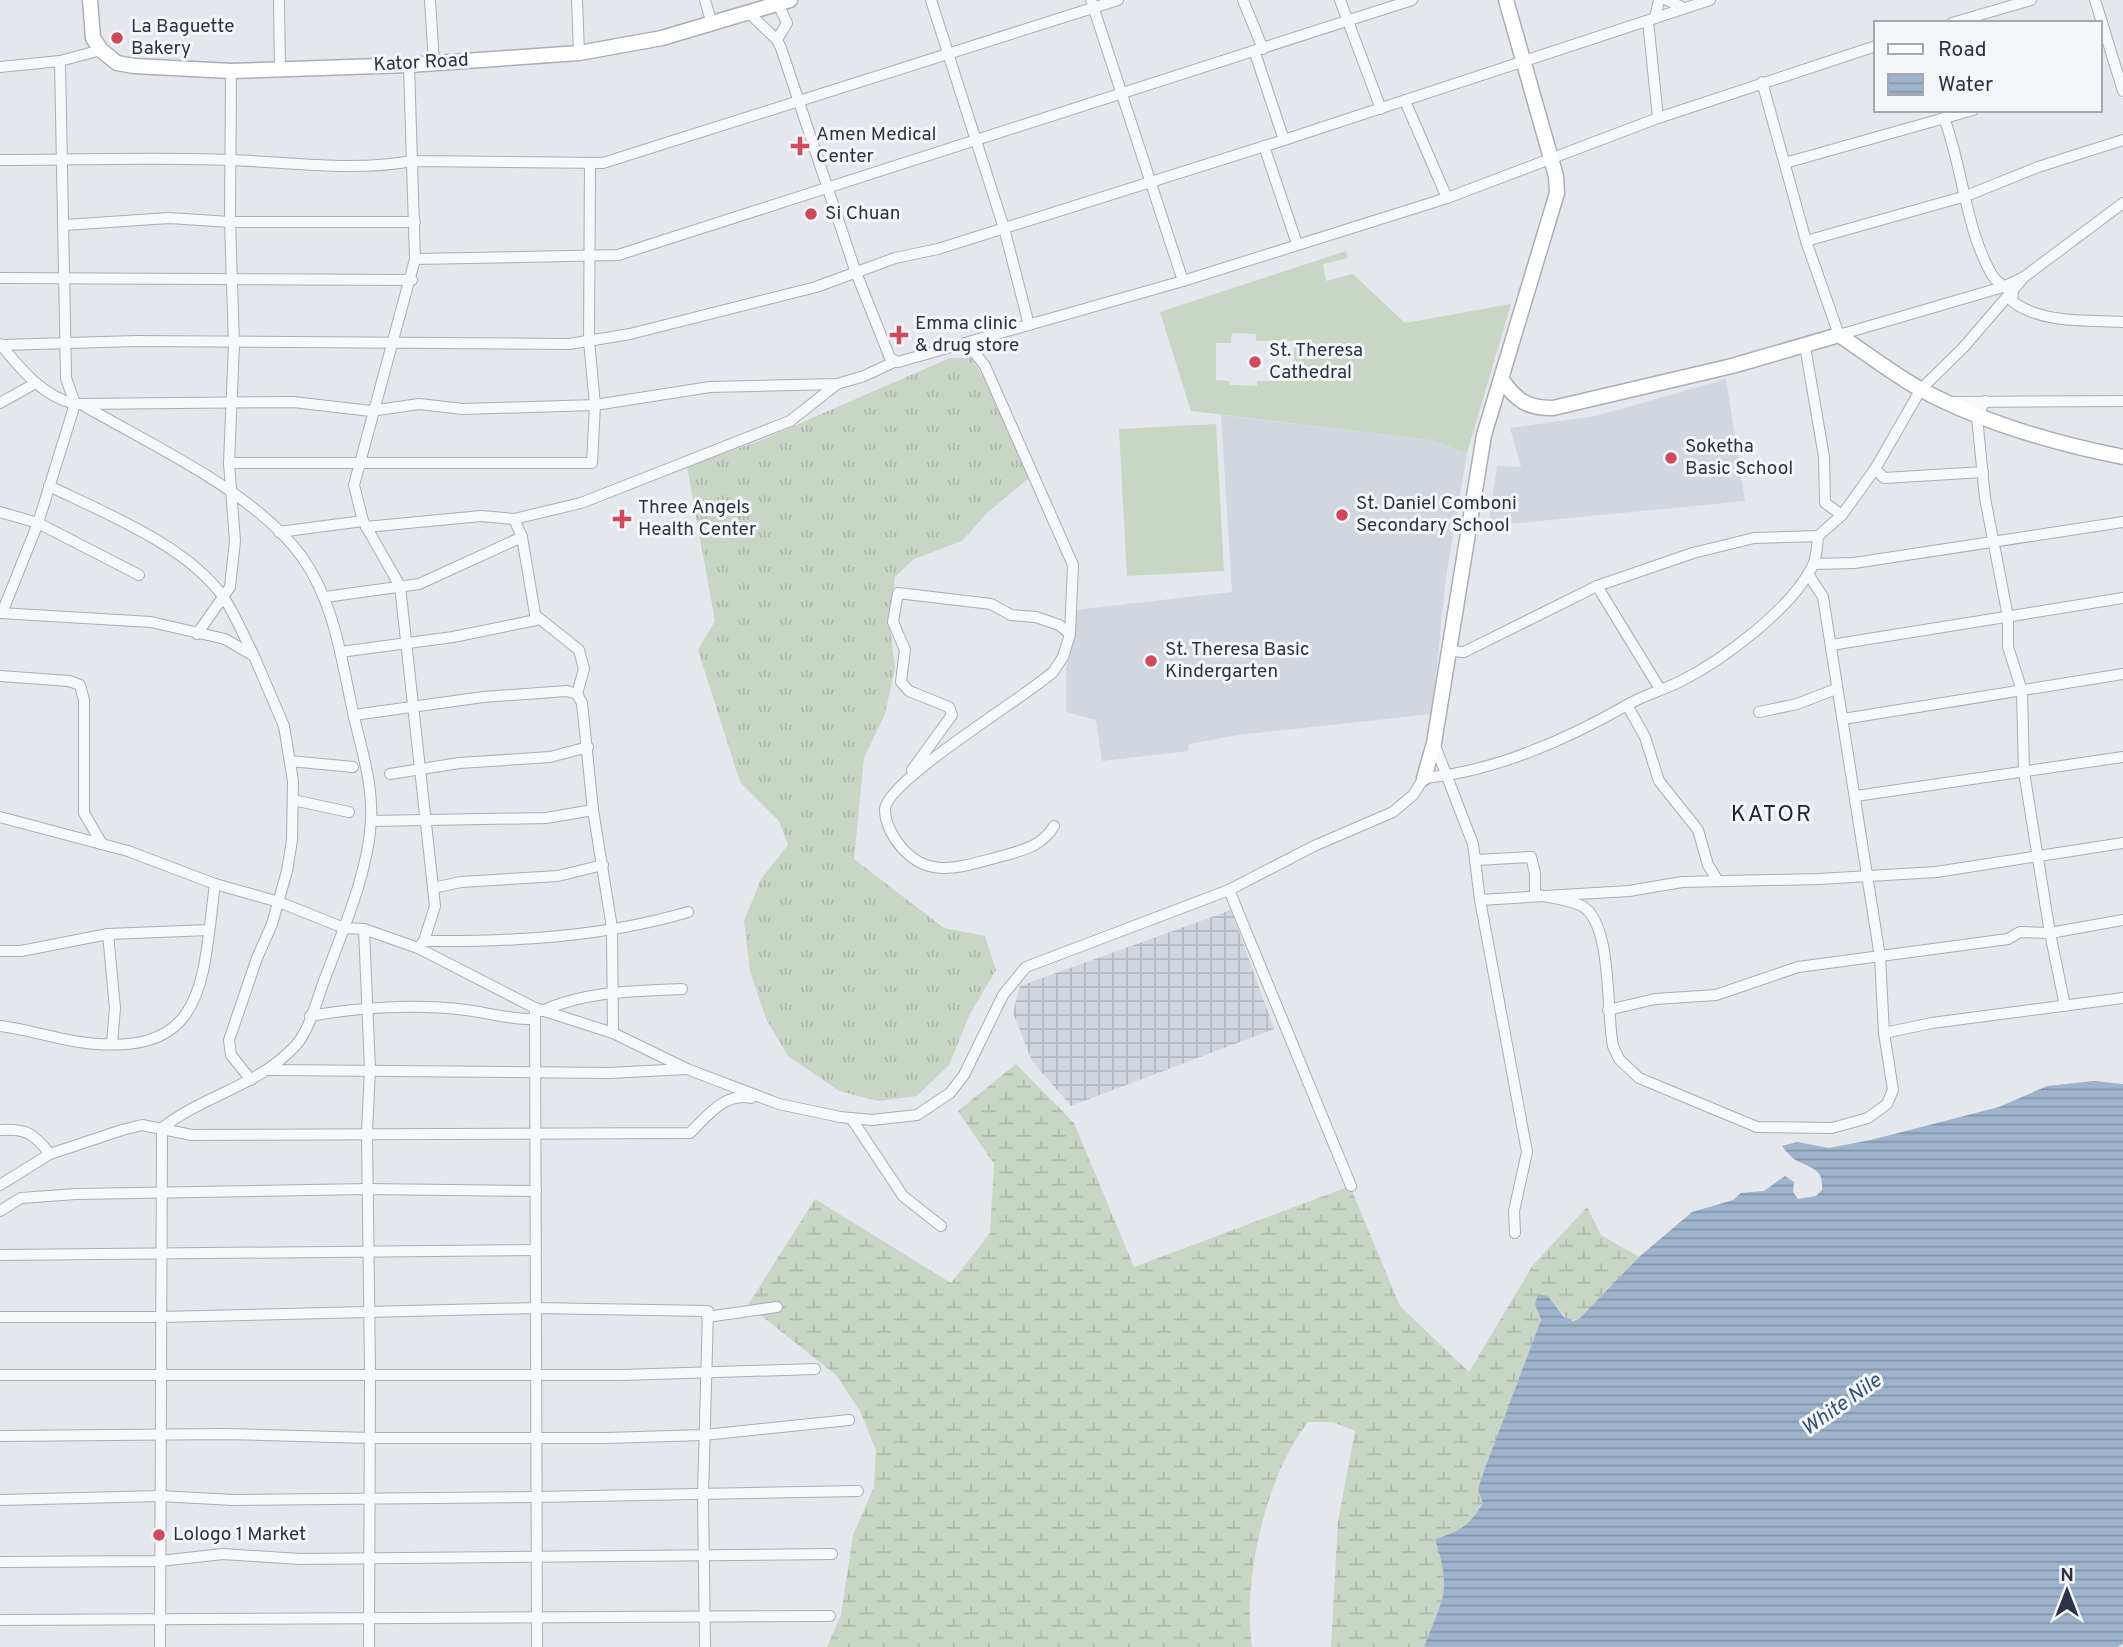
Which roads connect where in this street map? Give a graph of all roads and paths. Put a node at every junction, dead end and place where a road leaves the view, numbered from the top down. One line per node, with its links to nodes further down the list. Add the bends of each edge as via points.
1 (90, 0): 29 (street, via 93,37)
2 (278, 0): 39 (street)
3 (430, 0): 36 (street)
4 (577, 0): 31 (street)
5 (705, 0): 26 (street)
6 (931, 0): 32 (street)
7 (1118, 0): 18 (street)
8 (1243, 0): 30 (street)
9 (1340, 0): 22 (street)
10 (1412, 0): 22 (street)
11 (1506, 0): 34 (street)
12 (1659, 0): 21 (street)
13 (1667, 0): 19 (street)
14 (1710, 0): 19 (street)
15 (2031, 0): 23 (street)
16 (2095, 0): 24 (street)
17 (781, 1): 20 (street, Kator Road); 27 (street, via 787,23)
18 (1092, 4): 32 (street); 43 (street)
19 (1684, 8): 21 (street)
20 (749, 13): 26 (street, Kator Road); 27 (street)
21 (1651, 19): 34 (street); 48 (street)
22 (1347, 21): 30 (street); 46 (street)
23 (1959, 21)
24 (2102, 21)
25 (2102, 21): 35 (street)
26 (712, 24): 31 (street, Kator Road)
27 (777, 40): 45 (street)
28 (1874, 47): 41 (street)
29 (101, 50): 33 (street); 40 (street, Kator Road, via 117,63 134,66)
30 (1259, 51): 43 (street); 50 (street)
31 (579, 53): 36 (street, Kator Road)
32 (950, 54): 45 (street); 52 (street)
33 (60, 61): 38 (street); 56 (street)
34 (1525, 61): 44 (street); 54 (street)
35 (2115, 61): 42 (street)
36 (434, 63): 37 (street, Kator Road)
37 (409, 65): 39 (street, Kator Road); 58 (street)
38 (0, 67)
39 (280, 69): 40 (street, Kator Road)
40 (231, 71): 57 (street)
41 (1762, 82): 48 (street); 59 (street)
42 (2123, 91)
43 (1121, 95): 52 (street); 61 (street)
44 (1405, 101): 46 (street); 64 (street)
45 (799, 102): 60 (street); 62 (street)
46 (1381, 108): 50 (street)
47 (1966, 112): 49 (street)
48 (1658, 118): 54 (street)
49 (1944, 118): 59 (street); 63 (street)
50 (1284, 140): 53 (street)
51 (2123, 140): 63 (street)
52 (977, 141): 62 (street); 69 (street)
53 (1264, 146): 61 (street); 71 (street)
54 (1551, 157): 64 (street); 92 (street, via 1556,176 1553,212)
55 (0, 160): 56 (street)
56 (62, 160): 57 (street); 68 (street)
57 (230, 160): 58 (street); 66 (street)
58 (412, 161): 60 (street); 67 (street)
59 (1785, 163): 70 (street)
60 (590, 165): 72 (street)
61 (1152, 181): 69 (street); 79 (street)
62 (827, 187): 72 (street, via 618,255); 74 (street)
63 (1966, 195): 70 (street); 80 (street, via 1992,276)
64 (1447, 198): 71 (street)
65 (2123, 203): 80 (street)
66 (230, 222): 67 (street); 68 (street, via 156,218); 77 (street)
67 (415, 222): 73 (street)
68 (65, 225): 76 (street)
69 (1004, 228): 74 (street); 82 (street)
70 (1806, 241): 83 (street)
71 (1297, 244): 79 (street)
72 (589, 255): 73 (street); 84 (street)
73 (415, 259): 78 (street)
74 (855, 270): 84 (street, via 816,287); 91 (street)
75 (0, 278): 76 (street)
76 (65, 280): 77 (street); 85 (street)
77 (231, 280): 78 (street); 88 (street)
78 (412, 280): 86 (street)
79 (1182, 281): 82 (street)
80 (2008, 288): 81 (street, via 2012,301 2025,311); 83 (street); 95 (street, via 1964,348)
81 (2123, 322)
82 (1029, 325): 89 (street)
83 (1839, 335): 90 (street); 95 (street)
84 (589, 341): 86 (street); 102 (street)
85 (67, 343): 87 (street); 88 (street); 101 (street, via 66,378)
86 (392, 343): 88 (street); 103 (street)
87 (0, 344): 93 (street)
88 (233, 344): 98 (street)
89 (968, 344): 91 (street); 133 (street, via 985,366 1073,565)
90 (1805, 346): 92 (street, via 1553,408 1533,408 1516,400); 113 (street, via 1824,457 1825,503)
91 (894, 362): 94 (street)
92 (1502, 380): 136 (street, via 1484,435)
93 (36, 383): 100 (street); 101 (street, via 55,398)
94 (837, 384): 102 (street, via 710,387); 114 (street, via 790,421 755,436 581,503)
95 (1921, 389): 99 (street); 108 (street)
96 (1985, 401): 97 (street); 99 (street); 104 (street)
97 (2123, 401)
98 (233, 402): 101 (street); 103 (street, via 293,402); 106 (street)
99 (1950, 402): 104 (street)
100 (0, 403)
101 (78, 404): 110 (street); 111 (street)
102 (595, 405): 103 (street, via 463,409 419,404); 107 (street, via 592,463)
103 (371, 411): 107 (street)
104 (1977, 416): 105 (street, via 2024,433); 109 (street)
105 (2123, 457)
106 (229, 463): 107 (street); 111 (street)
107 (360, 464): 117 (street, via 354,485)
108 (1875, 469): 109 (street, via 1884,478); 113 (street)
109 (1983, 472): 121 (street)
110 (49, 486): 116 (street); 127 (street, via 148,534)
111 (233, 494): 118 (street); 127 (street, via 233,565)
112 (0, 512): 116 (street)
113 (1842, 515): 119 (street)
114 (514, 519): 117 (street, via 481,516); 120 (street)
115 (2123, 522): 121 (street)
116 (38, 523): 123 (street); 129 (street)
117 (365, 524): 118 (street); 124 (street)
118 (279, 532): 126 (street, via 303,558)
119 (1818, 536): 122 (street); 125 (street, via 1754,538)
120 (522, 537): 124 (street, via 439,577); 130 (street)
121 (1993, 541): 122 (street); 131 (street)
122 (1811, 569): 135 (street, via 1823,597); 142 (street, via 1794,594 1725,653)
123 (139, 575)
124 (400, 586): 126 (street); 134 (street)
125 (1597, 586): 136 (street, via 1464,652); 142 (street)
126 (325, 597): 137 (street)
127 (224, 598): 132 (street); 138 (street)
128 (2123, 598): 131 (street)
129 (1, 613): 132 (street, via 117,618)
130 (535, 615): 134 (street, via 536,620); 144 (street, via 579,650 584,669)
131 (2008, 617): 135 (street); 143 (street, via 2008,647)
132 (197, 634): 138 (street, via 225,639)
133 (1070, 634): 160 (street, via 1063,657 1046,678); 160 (street, via 1059,625 1011,615 991,604 898,593 893,622 905,650 901,682 909,691 949,707 952,715)
134 (405, 643): 137 (street); 145 (street)
135 (1831, 645): 141 (street)
136 (1447, 651): 150 (street)
137 (340, 652): 148 (street)
138 (254, 656): 153 (street, via 280,713)
139 (2123, 674): 143 (street)
140 (0, 676): 170 (street, via 80,685 85,816)
141 (1836, 689): 147 (street); 149 (street)
142 (1660, 690): 146 (street)
143 (2022, 691): 149 (street); 156 (street)
144 (577, 694): 145 (street, via 523,693); 151 (street)
145 (414, 705): 148 (street); 155 (street)
146 (1627, 705): 158 (street, via 1569,738); 175 (street, via 1645,737 1659,781 1698,830)
147 (1759, 712)
148 (354, 715): 166 (street, via 368,774)
149 (1843, 719): 161 (street)
150 (1434, 743): 158 (street); 159 (street)
151 (588, 747): 155 (street, via 550,757); 163 (street)
152 (2123, 757): 156 (street)
153 (290, 761): 154 (street); 162 (street)
154 (352, 767)
155 (418, 769): 157 (street); 167 (street)
156 (2024, 772): 161 (street); 171 (street)
157 (390, 774)
158 (1449, 776): 159 (street); 172 (street)
159 (1424, 778): 178 (street, via 1393,812)
160 (901, 785): 168 (street, via 886,801 887,824 913,860 935,869 954,869 1033,847)
161 (1856, 796): 174 (street)
162 (293, 800): 164 (street); 181 (street, via 292,840)
163 (593, 810): 167 (street, via 546,818); 173 (street)
164 (349, 812)
165 (0, 817): 170 (street)
166 (370, 821): 167 (street); 184 (street, via 364,862)
167 (423, 822): 177 (street)
168 (1054, 826)
169 (2123, 843): 171 (street)
170 (102, 844): 176 (street)
171 (2038, 857): 174 (street, via 1936,872); 188 (street)
172 (1476, 860): 179 (street, via 1531,857); 180 (street)
173 (603, 865): 177 (street, via 558,876); 185 (street)
174 (1867, 876): 175 (street); 192 (street)
175 (1718, 881): 179 (street, via 1682,881 1629,891)
176 (215, 884): 181 (street); 187 (street)
177 (433, 888): 190 (street, via 435,906)
178 (1229, 890): 210 (street, via 1026,967 1003,995 964,1075 950,1093 917,1115); 217 (street)
179 (1535, 894): 180 (street); 198 (street, via 1583,906 1591,916 1604,947)
180 (1480, 900): 223 (street, via 1527,1152 1514,1211)
181 (279, 902): 184 (street); 209 (street, via 229,1040 231,1055)
182 (688, 912): 185 (street)
183 (2123, 920): 188 (street)
184 (344, 928): 186 (street); 200 (street)
185 (612, 928): 190 (street); 194 (street)
186 (364, 929): 190 (street); 197 (street)
187 (209, 930): 189 (street); 204 (street, via 202,983 185,1019 150,1039)
188 (2050, 933): 192 (street, via 2020,932 2008,939); 196 (street)
189 (108, 934): 191 (street); 204 (street, via 114,997)
190 (421, 945): 199 (street)
191 (0, 951)
192 (1880, 957): 198 (street, via 1798,967 1716,995 1655,999); 203 (street)
193 (682, 989): 194 (street)
194 (615, 992): 199 (street, via 568,999); 202 (street)
195 (2123, 998): 196 (street)
196 (2065, 1006): 203 (street)
197 (368, 1010): 199 (street, via 444,1009 513,1020); 200 (street); 205 (street)
198 (1608, 1010): 203 (street, via 1614,1046 1630,1072 1662,1090 1762,1128 1832,1128 1881,1110 1893,1090)
199 (538, 1013): 202 (street); 208 (street)
200 (310, 1016): 207 (street, via 299,1042)
201 (0, 1026): 204 (street)
202 (613, 1033): 206 (street)
203 (1884, 1033)
204 (112, 1044)
205 (370, 1069): 207 (street); 208 (street); 214 (street)
206 (687, 1069): 208 (street); 210 (street, via 779,1104)
207 (270, 1070): 209 (street)
208 (535, 1072): 213 (street)
209 (251, 1080): 211 (street, via 186,1110)
210 (853, 1119): 213 (street, via 744,1096 710,1109 690,1133); 222 (street, via 903,1196)
211 (162, 1128): 214 (street, via 192,1135); 215 (street, via 142,1125); 220 (street)
212 (0, 1130): 215 (street, via 33,1133)
213 (536, 1131): 214 (street); 219 (street)
214 (367, 1132): 218 (street)
215 (51, 1154): 216 (street)
216 (0, 1185)
217 (1351, 1186)
218 (367, 1189): 219 (street); 220 (street); 225 (street)
219 (536, 1191): 224 (street)
220 (162, 1193): 221 (street, via 21,1198); 227 (street)
221 (0, 1211)
222 (941, 1226)
223 (1515, 1233)
224 (536, 1250): 225 (street); 229 (street)
225 (369, 1252): 227 (street); 230 (street)
226 (0, 1255): 227 (street)
227 (162, 1255): 233 (street)
228 (777, 1307): 232 (street)
229 (535, 1308): 230 (street); 232 (street, via 708,1311); 236 (street)
230 (369, 1311): 233 (street); 235 (street)
231 (0, 1317): 233 (street)
232 (707, 1317): 237 (street)
233 (161, 1318): 239 (street)
234 (815, 1369): 237 (street)
235 (370, 1373): 236 (street); 239 (street); 245 (street)
236 (536, 1373): 237 (street); 244 (street)
237 (704, 1373): 242 (street)
238 (0, 1375): 239 (street)
239 (161, 1377): 241 (street)
240 (849, 1420): 242 (street)
241 (161, 1435): 243 (street); 245 (street); 248 (street)
242 (704, 1435): 244 (street); 247 (street)
243 (0, 1436)
244 (535, 1437): 245 (street); 249 (street)
245 (370, 1438): 250 (street)
246 (858, 1491): 247 (street)
247 (703, 1495): 249 (street); 255 (street)
248 (160, 1496): 250 (street); 251 (street); 256 (street)
249 (537, 1497): 250 (street); 253 (street)
250 (369, 1498): 254 (street)
251 (0, 1500)
252 (832, 1554): 255 (street)
253 (537, 1555): 254 (street); 255 (street); 260 (street)
254 (369, 1557): 256 (street, via 223,1554); 261 (street)
255 (702, 1557): 258 (street)
256 (160, 1561): 257 (street); 262 (street)
257 (0, 1562)
258 (703, 1616): 259 (street); 260 (street); 267 (street)
259 (830, 1616)
260 (537, 1617): 261 (street); 266 (street)
261 (369, 1618): 262 (street); 265 (street)
262 (160, 1619): 263 (street); 264 (street)
263 (0, 1620)
264 (160, 1647)
265 (369, 1647)
266 (537, 1647)
267 (705, 1647)

